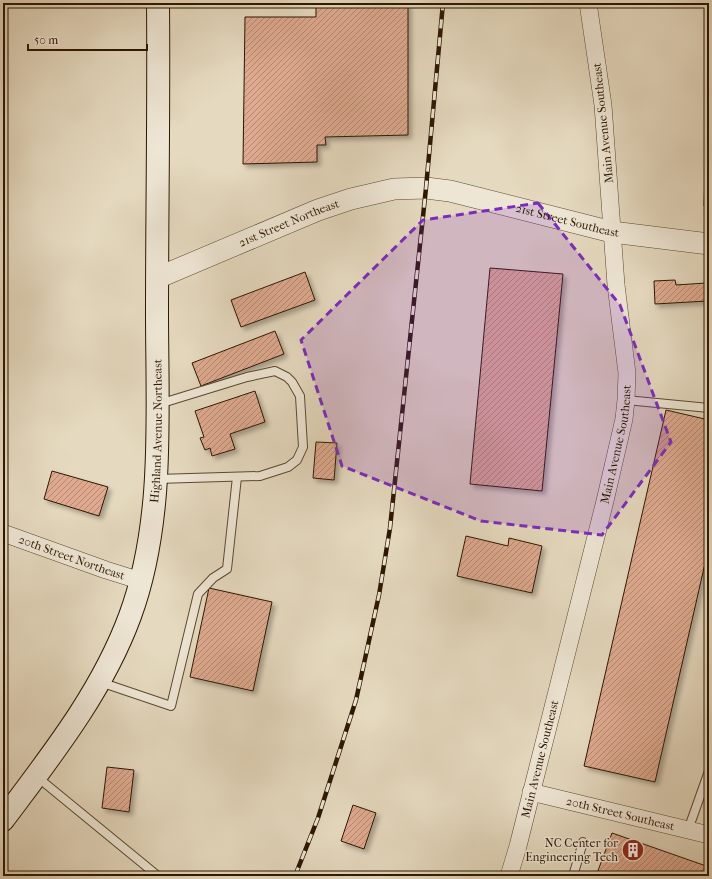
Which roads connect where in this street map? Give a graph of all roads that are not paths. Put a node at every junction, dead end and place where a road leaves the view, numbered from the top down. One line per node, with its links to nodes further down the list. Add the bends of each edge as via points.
1 (158, 3): 6 (main road, Highland Avenue Northeast)
2 (588, 3): 4 (street, Main Avenue Southeast, via 603,105)
3 (426, 188): 4 (street, 21st Street Southeast, via 450,191); 6 (street, 21st Street Northeast, via 394,189 344,201)
4 (612, 232): 5 (street, 21st Street Southeast); 7 (street, Main Avenue Southeast, via 627,372)
5 (709, 244)
6 (157, 278): 8 (main road, Highland Avenue Northeast)
7 (626, 400): 9 (lane); 17 (street, Main Avenue Southeast, via 607,494)
8 (157, 405): 10 (lane, via 247,377 275,371 287,377 300,396 303,447 297,460 288,467 260,476); 11 (main road, Highland Avenue Northeast)
9 (709, 408)
10 (237, 477): 11 (lane); 14 (lane, via 227,568 198,594 171,706)
11 (155, 479): 13 (main road, Highland Avenue Northeast, via 154,520)
12 (3, 533): 13 (street, 20th Street Northeast)
13 (141, 581): 14 (main road, Highland Avenue Northeast, via 118,646)
14 (100, 682): 16 (main road, Highland Avenue Northeast)
15 (709, 771): 19 (lane)
16 (35, 776): 18 (main road, Highland Avenue Northeast); 22 (lane)
17 (531, 792): 19 (street, 20th Street Southeast); 23 (street, Main Avenue Southeast)
18 (3, 820)
19 (688, 830): 20 (street, 20th Street Southeast)
20 (709, 834)
21 (583, 842): 24 (lane)
22 (158, 876)
23 (509, 876)
24 (572, 876)

